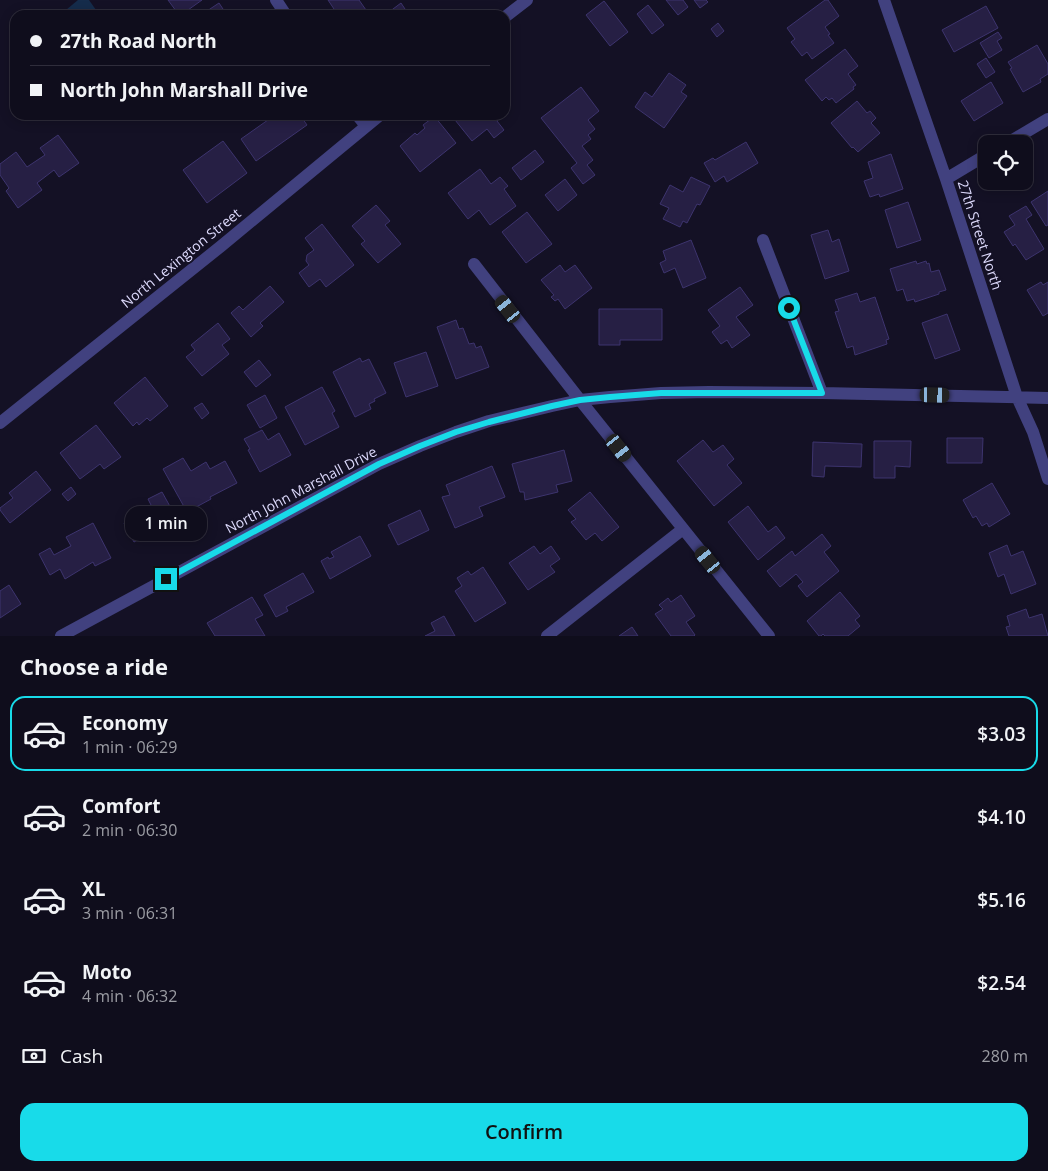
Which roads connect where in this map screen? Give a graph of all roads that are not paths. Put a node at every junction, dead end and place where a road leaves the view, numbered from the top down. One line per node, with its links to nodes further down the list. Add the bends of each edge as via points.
1 (527, 0): 3 (street)
2 (884, 0): 10 (street, 27th Street North)
3 (510, 13)
4 (1048, 119): 8 (street)
5 (361, 120): 7 (street)
6 (374, 120): 7 (street, North Lexington Street)
7 (366, 126): 17 (street, North Lexington Street)
8 (1021, 135)
9 (978, 160): 10 (street)
10 (946, 178): 14 (street, 27th Street North)
11 (763, 240): 13 (street)
12 (474, 264): 16 (street)
13 (822, 393): 14 (street, North John Marshall Drive); 16 (street, North John Marshall Drive, via 661,393)
14 (1017, 397): 15 (street, North John Marshall Drive); 18 (street, 27th Street North, via 1033,432)
15 (1048, 398)
16 (580, 400): 19 (street); 20 (street, North John Marshall Drive, via 456,432 379,464)
17 (0, 423)
18 (1048, 479)
19 (683, 529): 21 (street); 22 (street)
20 (61, 636)
21 (547, 636)
22 (768, 636)

